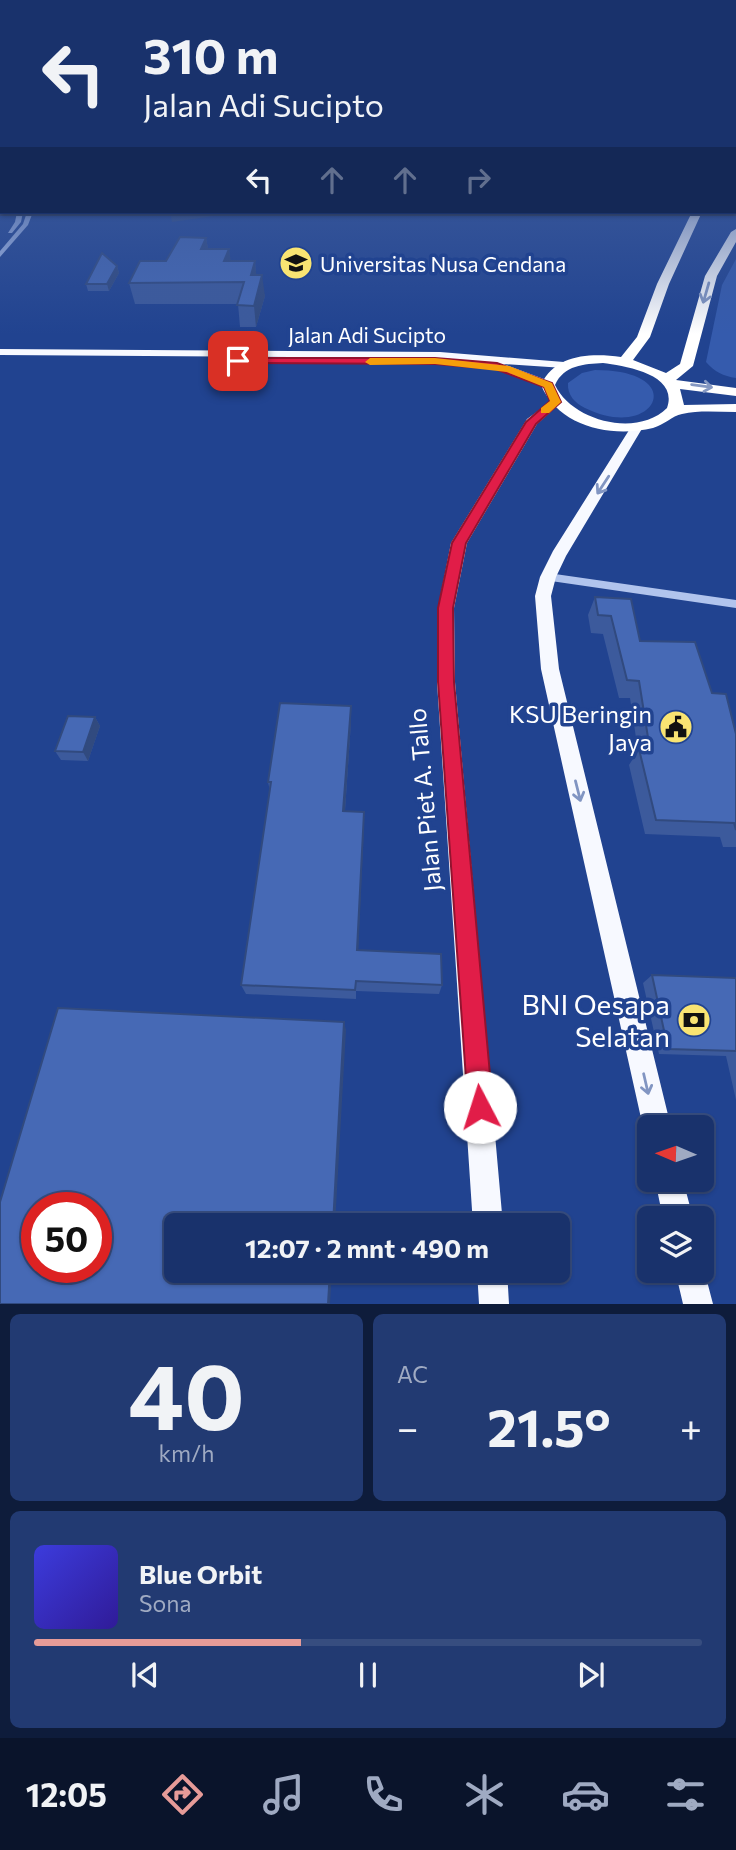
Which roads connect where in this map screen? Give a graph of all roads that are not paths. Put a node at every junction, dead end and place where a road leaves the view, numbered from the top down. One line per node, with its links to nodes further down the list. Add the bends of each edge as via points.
1 (20, 214): 5 (street)
2 (29, 214): 5 (street, via 26,224)
3 (697, 214): 8 (highway, via 643,337)
4 (736, 232): 10 (highway, one-way to 10, via 711,276 685,366)
5 (1, 249)
6 (0, 352): 9 (main road, Jalan Adi Sucipto, via 440,355)
7 (0, 362): 12 (main road, Jalan Adi Sucipto, via 435,361 497,366)
8 (625, 362): 9 (highway, via 592,359); 10 (highway)
9 (564, 365): 12 (highway, via 550,377)
10 (667, 381): 11 (highway, one-way to 11); 14 (highway, via 677,401)
11 (736, 392)
12 (552, 393): 15 (highway, via 570,413 590,422); 19 (main road, Jalan Piet A. Tallo, via 465,532 451,573 446,608 446,682)
13 (736, 408): 14 (highway)
14 (674, 410): 15 (highway, via 654,424)
15 (638, 427): 16 (main road, one-way to 16)
16 (548, 577): 17 (street); 18 (main road, one-way to 18, via 543,596 550,669)
17 (736, 604)
18 (654, 1115)
19 (487, 1213)
20 (493, 1283): 22 (main road)
21 (693, 1283): 23 (main road)
22 (494, 1304)
23 (698, 1304)

